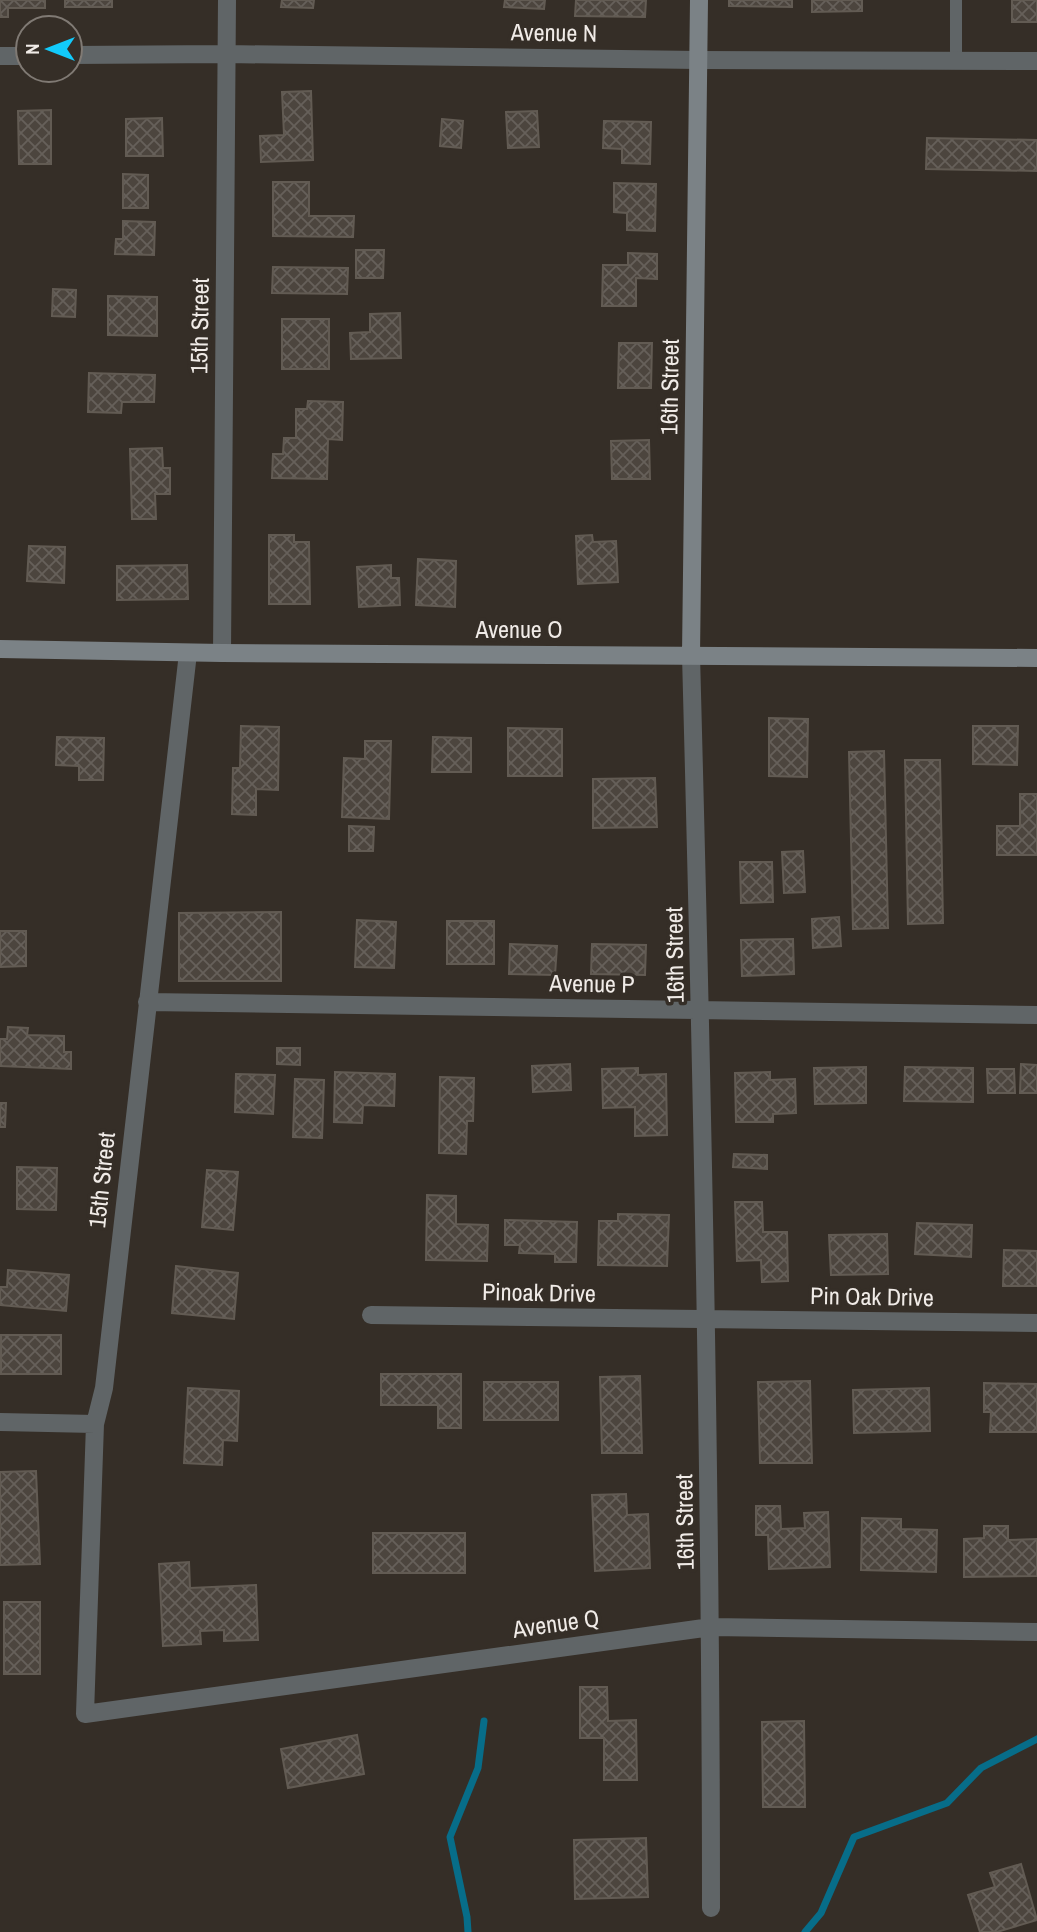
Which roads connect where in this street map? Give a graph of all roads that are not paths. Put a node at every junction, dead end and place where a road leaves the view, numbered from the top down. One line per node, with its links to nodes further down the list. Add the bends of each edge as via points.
1 (227, 0): 4 (street, 15th Street)
2 (699, 0): 6 (street, 16th Street)
3 (956, 0): 7 (lane)
4 (226, 54): 5 (street, Avenue N); 6 (street, Avenue N); 11 (street, 15th Street)
5 (84, 55)
6 (698, 60): 7 (street, Avenue N); 12 (street, 16th Street)
7 (956, 61): 8 (street, Avenue N)
8 (1037, 61)
9 (0, 649): 10 (street, Avenue O)
10 (188, 653): 11 (street, Avenue O); 14 (street, 15th Street)
11 (222, 653): 12 (street, Avenue O)
12 (691, 655): 13 (street, Avenue O); 15 (street, 16th Street)
13 (1037, 658)
14 (147, 1002): 15 (street, Avenue P); 21 (street, 15th Street, via 104,1388)
15 (701, 1010): 16 (street, Avenue P); 18 (street, 16th Street)
16 (1037, 1015)
17 (371, 1315): 18 (street, Pinoak Drive)
18 (706, 1319): 19 (street, Pin Oak Drive); 22 (street, 16th Street)
19 (1037, 1323)
20 (0, 1422): 21 (street)
21 (95, 1424): 24 (street, 15th Street)
22 (712, 1627): 23 (street, Avenue Q); 24 (street, Avenue Q); 25 (street, 16th Street)
23 (1037, 1632)
24 (85, 1714)
25 (712, 1908)

